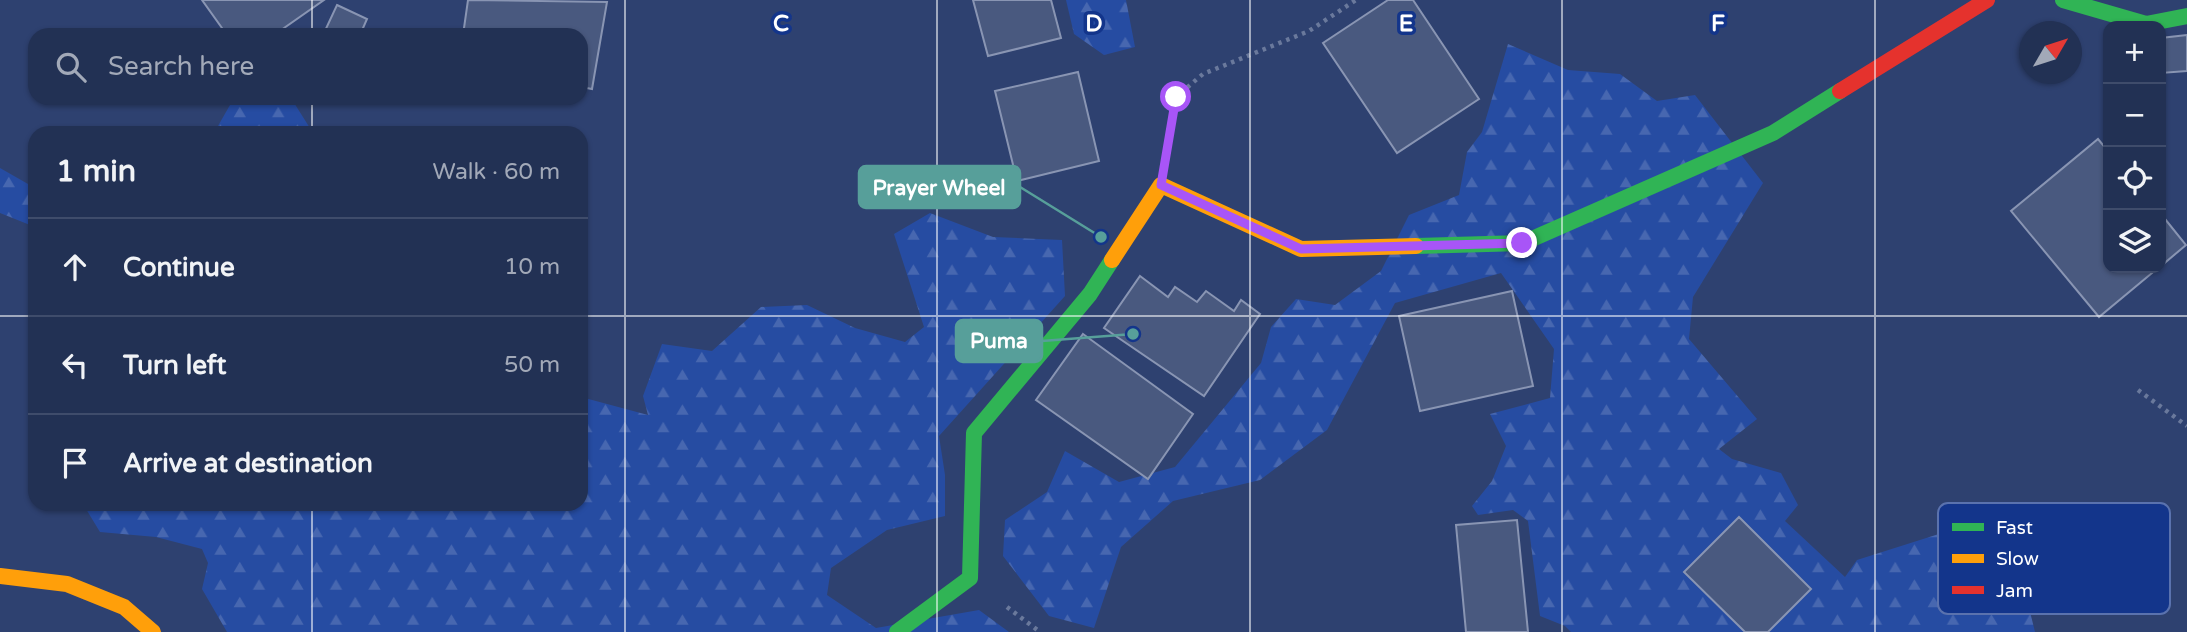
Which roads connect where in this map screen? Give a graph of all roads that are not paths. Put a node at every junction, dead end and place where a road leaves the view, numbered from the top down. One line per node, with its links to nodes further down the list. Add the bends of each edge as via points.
1 (1987, 0): 6 (street, via 1773,134 1522,243 1301,249 1161,185 1090,294 974,433 970,578)
2 (2063, 0): 3 (street, via 2146,24)
3 (2187, 16)
4 (0, 576): 5 (street, via 67,584 124,607)
5 (153, 632)
6 (897, 632)

